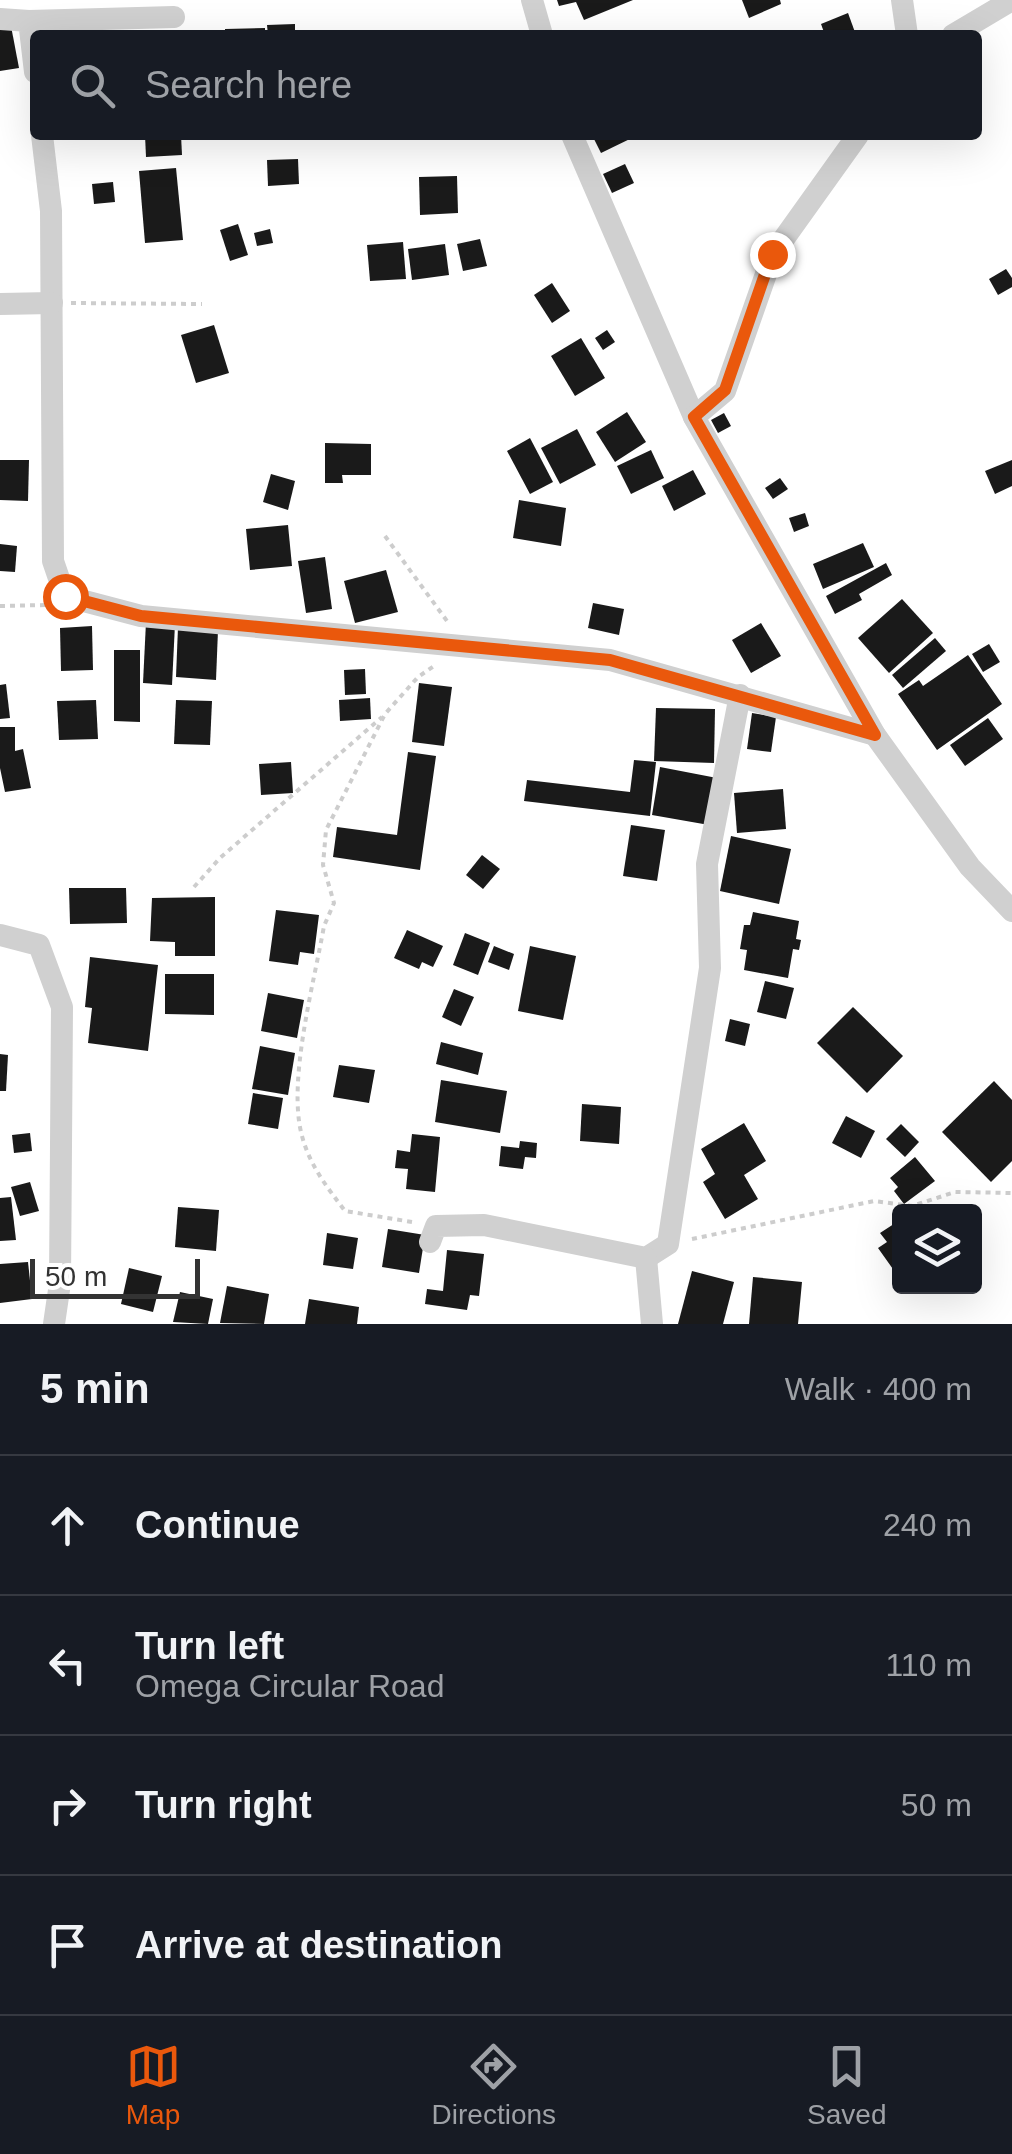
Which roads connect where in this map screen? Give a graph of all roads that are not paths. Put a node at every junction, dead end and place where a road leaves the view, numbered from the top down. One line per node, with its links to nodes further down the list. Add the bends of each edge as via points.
1 (532, 0): 8 (street)
2 (902, 0): 9 (street)
3 (1012, 0): 10 (street)
4 (174, 17): 6 (street)
5 (0, 19): 6 (street)
6 (29, 21): 7 (street)
7 (30, 30)
8 (541, 30)
9 (906, 30)
10 (961, 30)
11 (43, 140): 14 (street)
12 (574, 140): 16 (street)
13 (854, 140): 16 (street, via 772,254 725,390)
14 (52, 303): 15 (street); 17 (street, via 53,561 65,596 141,616 610,660)
15 (0, 304)
16 (694, 417): 18 (street)
17 (740, 695): 18 (street); 22 (street, via 707,864 710,968 668,1244)
18 (875, 735): 19 (street, via 970,868)
19 (1012, 911)
20 (0, 935): 23 (street, via 39,945 62,1007)
21 (433, 1234): 22 (street, via 484,1225)
22 (646, 1258): 24 (street)
23 (54, 1324)
24 (652, 1324)

